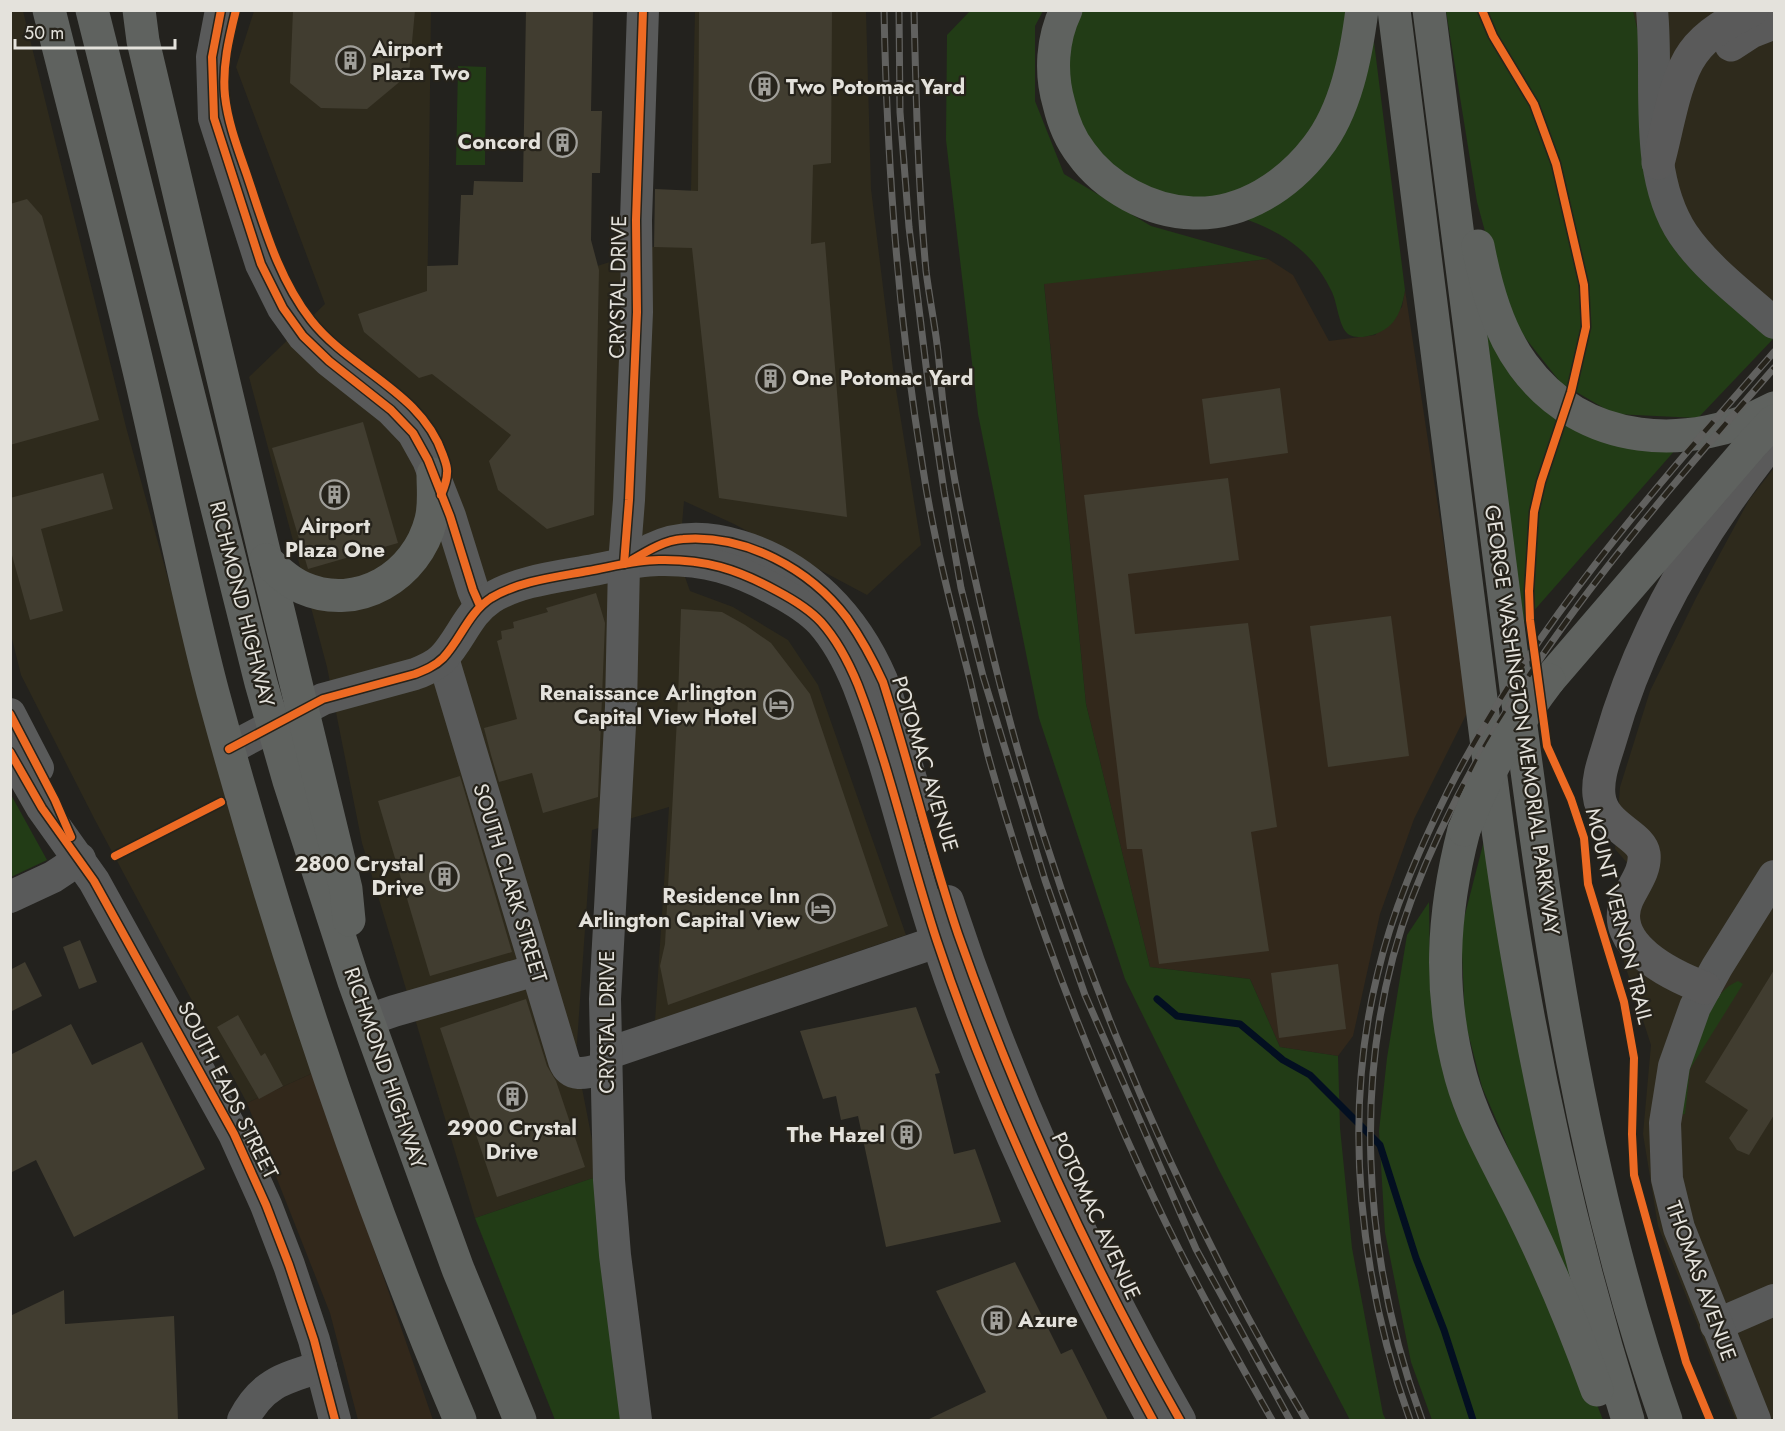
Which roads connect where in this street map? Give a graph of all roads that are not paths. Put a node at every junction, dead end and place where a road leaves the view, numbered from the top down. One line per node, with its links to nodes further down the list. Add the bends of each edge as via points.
1 (49, 10): 28 (highway)
2 (92, 10): 27 (highway, RICHMOND HIGHWAY)
3 (140, 10): 21 (highway, via 144,41)
4 (221, 10): 20 (street, via 212,57 214,118 267,280 293,323 315,349 391,410 413,433)
5 (643, 10): 22 (street, CRYSTAL DRIVE, via 637,312)
6 (1066, 10): 7 (highway, via 1055,45 1055,92 1080,152 1096,171 1131,195 1149,204 1193,213 1231,208 1267,193 1286,181 1318,146 1351,73)
7 (1362, 10)
8 (1394, 10): 50 (highway, GEORGE WASHINGTON MEMORIAL PARKWAY, via 1520,975 1571,1219)
9 (1429, 10): 14 (highway, GEORGE WASHINGTON MEMORIAL PARKWAY)
10 (1652, 10): 15 (street)
11 (1752, 10): 13 (main road, via 1701,44 1686,65)
12 (1774, 23): 13 (main road, via 1736,41)
13 (1676, 94): 15 (main road)
14 (1442, 111): 17 (highway, via 1494,307 1522,365 1550,394 1608,427 1654,436 1675,437 1723,429); 51 (highway, GEORGE WASHINGTON MEMORIAL PARKWAY, via 1526,765 1561,996 1611,1237)
15 (1658, 163): 16 (street, via 1669,205 1687,239 1712,268)
16 (1774, 323)
17 (1774, 408)
18 (1774, 421): 49 (highway, bridge, via 1549,680 1500,751 1478,796 1464,830 1452,880 1445,945 1448,1008 1462,1080 1478,1122 1554,1280)
19 (1774, 436): 36 (main road, via 1712,524 1659,615 1620,705 1598,785 1605,813 1643,851 1643,868 1623,914 1627,932 1644,955)
20 (433, 474): 21 (highway, via 433,506 426,534 411,561 380,587 354,594 314,591 291,581); 23 (street)
21 (266, 560): 25 (highway)
22 (624, 564): 23 (street, POTOMAC AVENUE, via 516,587); 33 (street, POTOMAC AVENUE, via 679,560 725,567 786,596 821,622 848,662 867,708); 38 (street, CRYSTAL DRIVE, via 621,707 605,999)
23 (480, 606): 24 (street)
24 (442, 658): 25 (street, via 415,674 323,699); 34 (street, SOUTH CLARK STREET)
25 (304, 710): 27 (street); 35 (highway, via 346,889)
26 (10, 714): 30 (street, SOUTH EADS STREET, via 56,800)
27 (273, 725): 28 (street); 35 (highway, RICHMOND HIGHWAY)
28 (229, 749): 44 (highway, via 273,902 345,1120)
29 (10, 752): 30 (street, SOUTH EADS STREET, via 42,808)
30 (80, 859): 32 (street); 41 (street, SOUTH EADS STREET, via 239,1144 289,1265)
31 (1774, 876): 36 (street, THOMAS AVENUE)
32 (10, 897)
33 (948, 938): 38 (street, SOUTH CLARK STREET); 47 (street, POTOMAC AVENUE, via 964,1016 1012,1136 1093,1307); 48 (street, POTOMAC AVENUE, via 1070,1207)
34 (536, 970): 37 (street); 38 (street, SOUTH CLARK STREET, via 566,1067 578,1074)
35 (354, 981): 37 (highway, RICHMOND HIGHWAY)
36 (1705, 988): 40 (street, THOMAS AVENUE, via 1674,1066 1665,1141 1674,1212)
37 (368, 1020): 45 (highway, RICHMOND HIGHWAY, via 458,1269)
38 (606, 1061): 46 (street, CRYSTAL DRIVE, via 609,1191)
39 (1774, 1300): 40 (street)
40 (1716, 1325): 52 (street, THOMAS AVENUE)
41 (321, 1367): 42 (street, via 269,1386); 43 (street, SOUTH EADS STREET)
42 (243, 1420)
43 (336, 1420)
44 (460, 1420)
45 (520, 1420)
46 (636, 1420)
47 (1153, 1420)
48 (1180, 1420)
49 (1609, 1420)
50 (1628, 1420)
51 (1666, 1420)
52 (1755, 1420)

